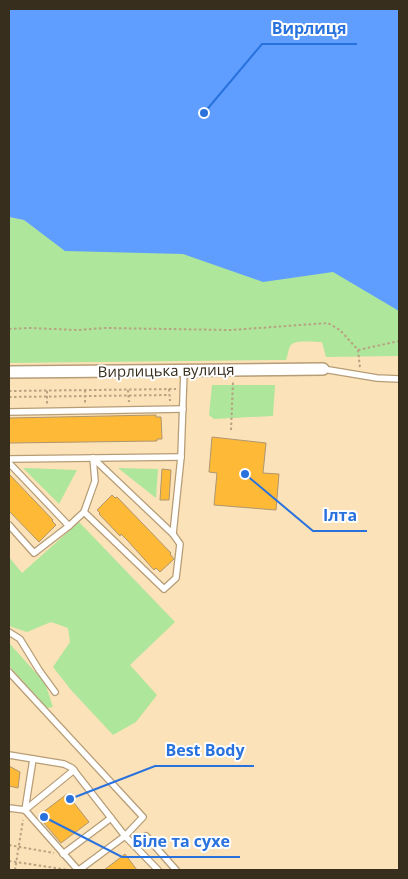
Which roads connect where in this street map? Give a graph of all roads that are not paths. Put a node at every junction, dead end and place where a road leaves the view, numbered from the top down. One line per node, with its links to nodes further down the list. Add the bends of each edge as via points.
1 (323, 369): 2 (street, Вирлицька вулиця); 4 (lane)
2 (184, 370): 3 (street, Вирлицька вулиця); 5 (lane)
3 (9, 372)
4 (399, 380)
5 (183, 409): 6 (lane); 7 (lane)
6 (9, 412)
7 (181, 456): 8 (lane); 14 (lane)
8 (93, 458): 9 (lane); 11 (lane, via 94,481); 14 (lane)
9 (9, 459)
10 (9, 463): 13 (lane)
11 (84, 512): 13 (lane); 14 (lane, via 164,589 176,578 180,544)
12 (9, 525): 13 (lane, via 34,553)
13 (69, 526)
14 (173, 534)
15 (9, 632): 17 (lane, via 20,639)
16 (9, 672): 24 (lane, via 143,817)
17 (55, 692)
18 (9, 755): 19 (lane)
19 (33, 758): 20 (lane, via 64,764); 22 (lane)
20 (74, 770): 22 (lane); 23 (lane)
21 (9, 808): 22 (lane)
22 (25, 810): 26 (lane)
23 (111, 818): 24 (lane); 26 (lane)
24 (125, 836): 27 (lane); 28 (lane)
25 (146, 836): 29 (lane)
26 (63, 854): 27 (lane)
27 (78, 870)
28 (158, 870)
29 (176, 870)

